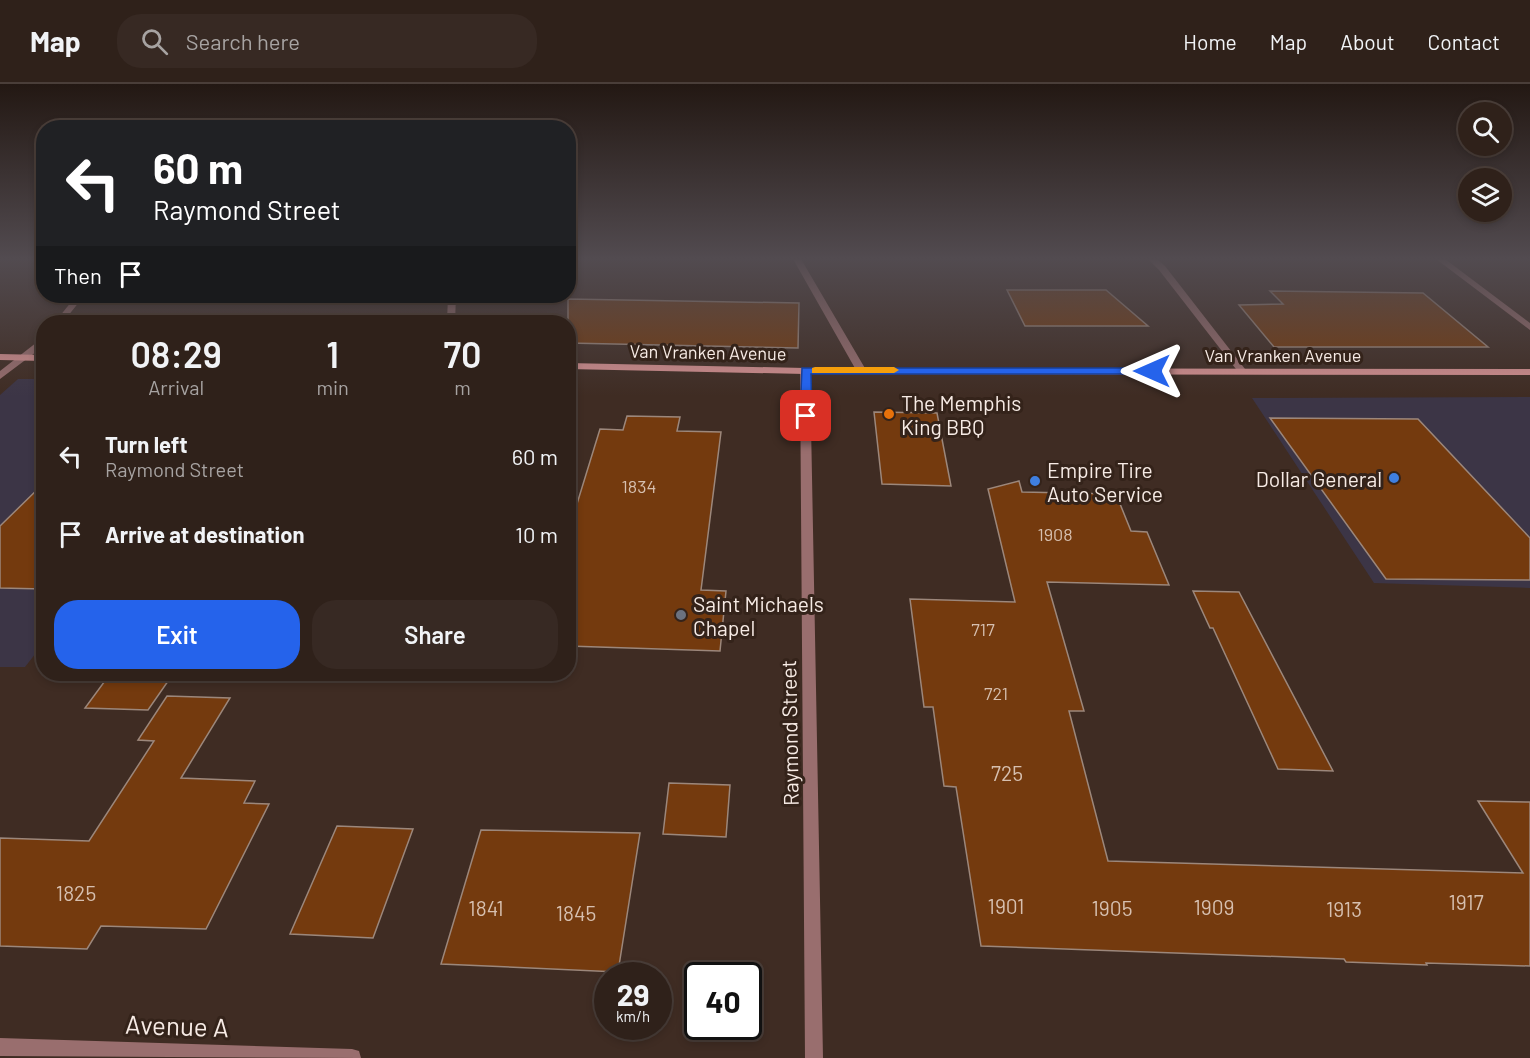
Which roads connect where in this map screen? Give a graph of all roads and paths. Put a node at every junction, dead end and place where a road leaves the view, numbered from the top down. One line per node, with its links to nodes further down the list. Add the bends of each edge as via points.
1 (823, 304): 10 (street)
2 (1190, 304): 12 (street)
3 (1500, 304): 4 (street)
4 (1530, 327)
5 (36, 347): 7 (street)
6 (0, 357): 7 (street)
7 (23, 358): 8 (street); 14 (street)
8 (36, 358)
9 (576, 366): 11 (street, Van Vranken Avenue)
10 (861, 370): 11 (street, Van Vranken Avenue); 12 (street, Van Vranken Avenue)
11 (805, 371): 17 (street, Raymond Street)
12 (1242, 371): 13 (street, Van Vranken Avenue)
13 (1530, 372)
14 (0, 376)
15 (0, 1047): 16 (street, Avenue A)
16 (352, 1058)
17 (814, 1058)

